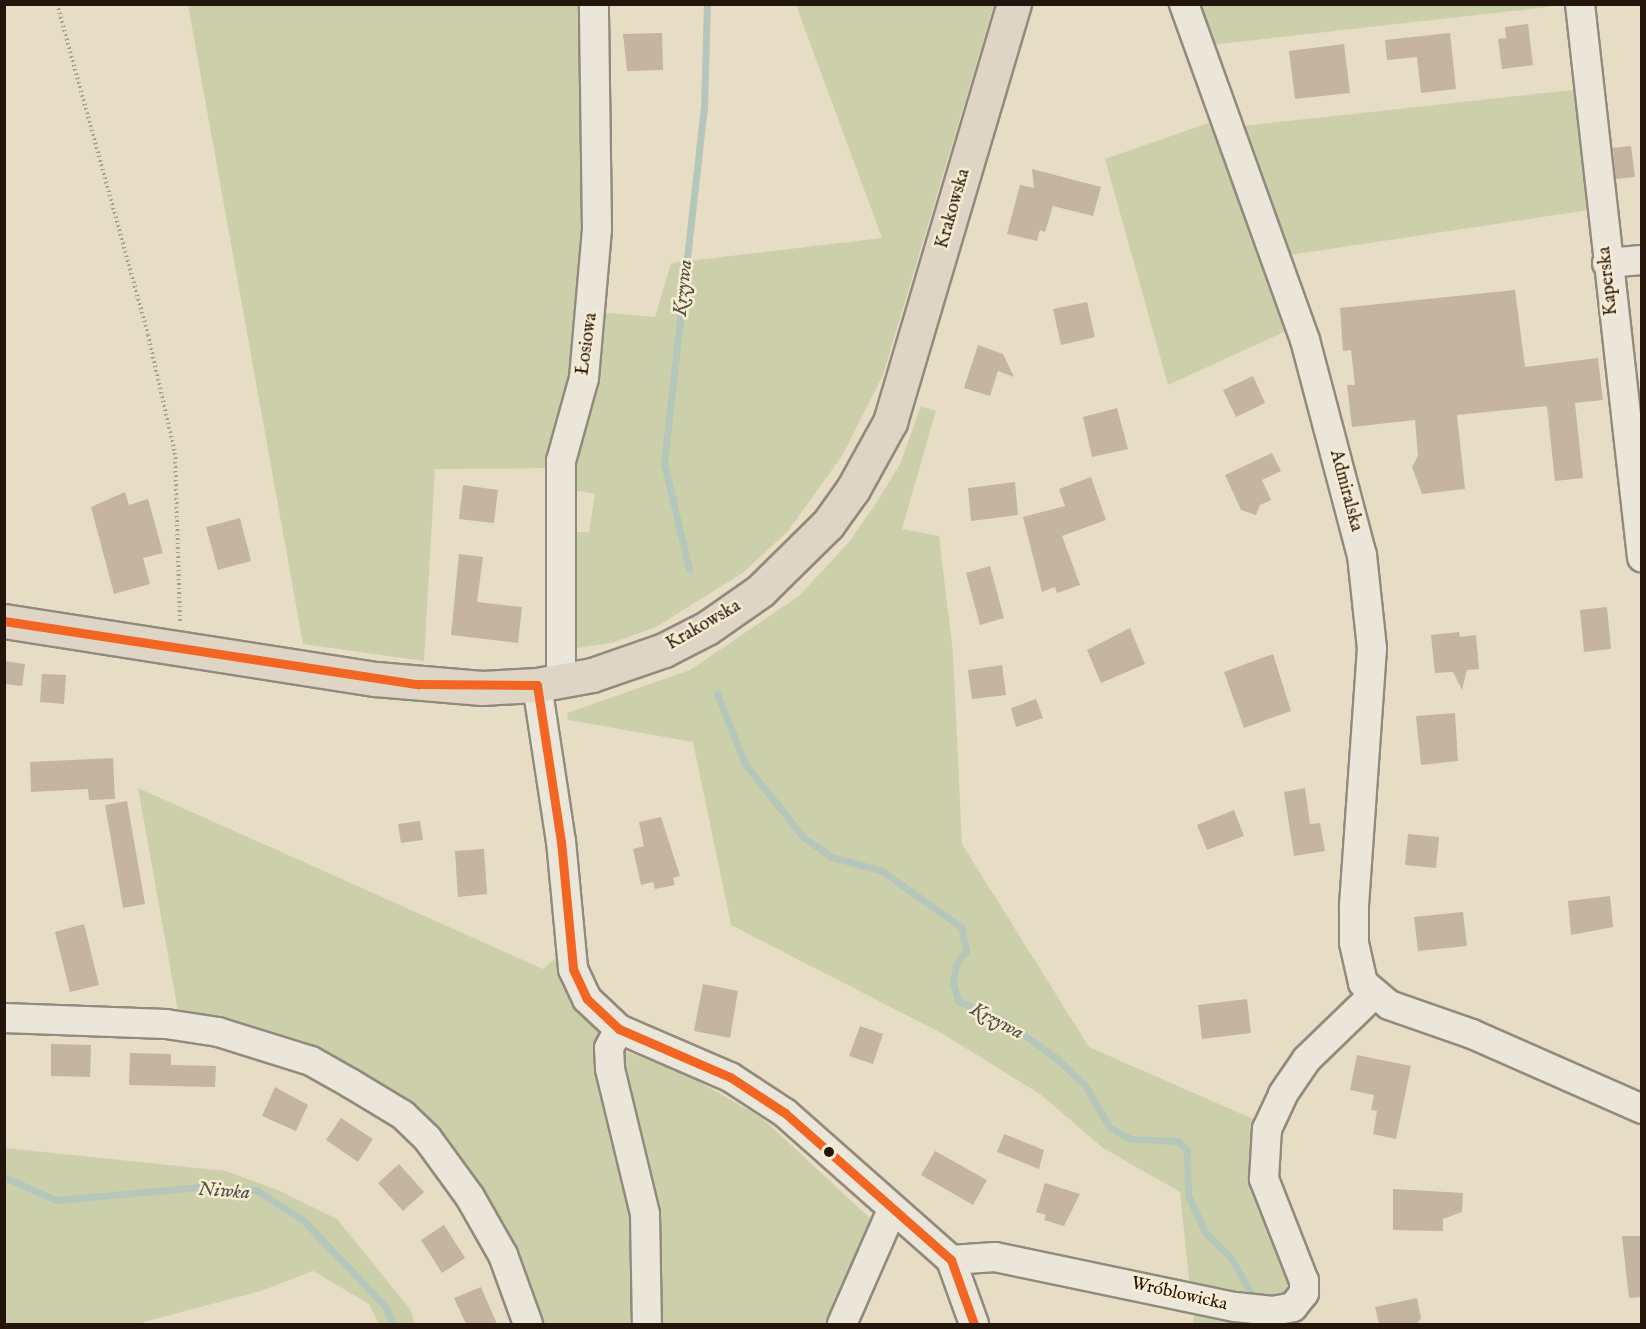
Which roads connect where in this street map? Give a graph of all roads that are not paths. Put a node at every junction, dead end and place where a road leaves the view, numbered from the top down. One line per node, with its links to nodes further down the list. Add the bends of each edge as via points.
1 (594, 4): 9 (street, Łosiowa, via 597,229 584,378 561,461)
2 (1014, 4): 9 (main road, Krakowska, via 900,394 854,489 794,562 731,613 664,650)
3 (1184, 4): 10 (street, Admiralska, via 1305,340 1362,555 1372,648 1354,943 1363,983)
4 (1580, 4): 6 (street, Kaperska)
5 (1641, 260): 6 (street)
6 (1607, 263): 7 (street, Kaperska)
7 (1641, 558)
8 (4, 621): 9 (main road, Krakowska, via 418,684)
9 (549, 683): 12 (street, Łosiowa, via 573,969 587,999)
10 (1372, 996): 13 (street); 15 (street, Wróblowicka, via 1307,1059 1283,1094 1267,1129 1264,1179 1304,1281 1300,1302 1273,1311 1235,1307 995,1257)
11 (4, 1018): 16 (street, via 166,1024 218,1032 300,1057 350,1083 403,1115 427,1138 470,1197 502,1255)
12 (619, 1029): 14 (street, Łosiowa, via 730,1077 785,1113); 17 (street, via 609,1048 610,1069 645,1214)
13 (1641, 1109)
14 (892, 1210): 15 (street, Łosiowa); 18 (street)
15 (951, 1260): 19 (street)
16 (528, 1324)
17 (647, 1324)
18 (842, 1324)
19 (974, 1324)

